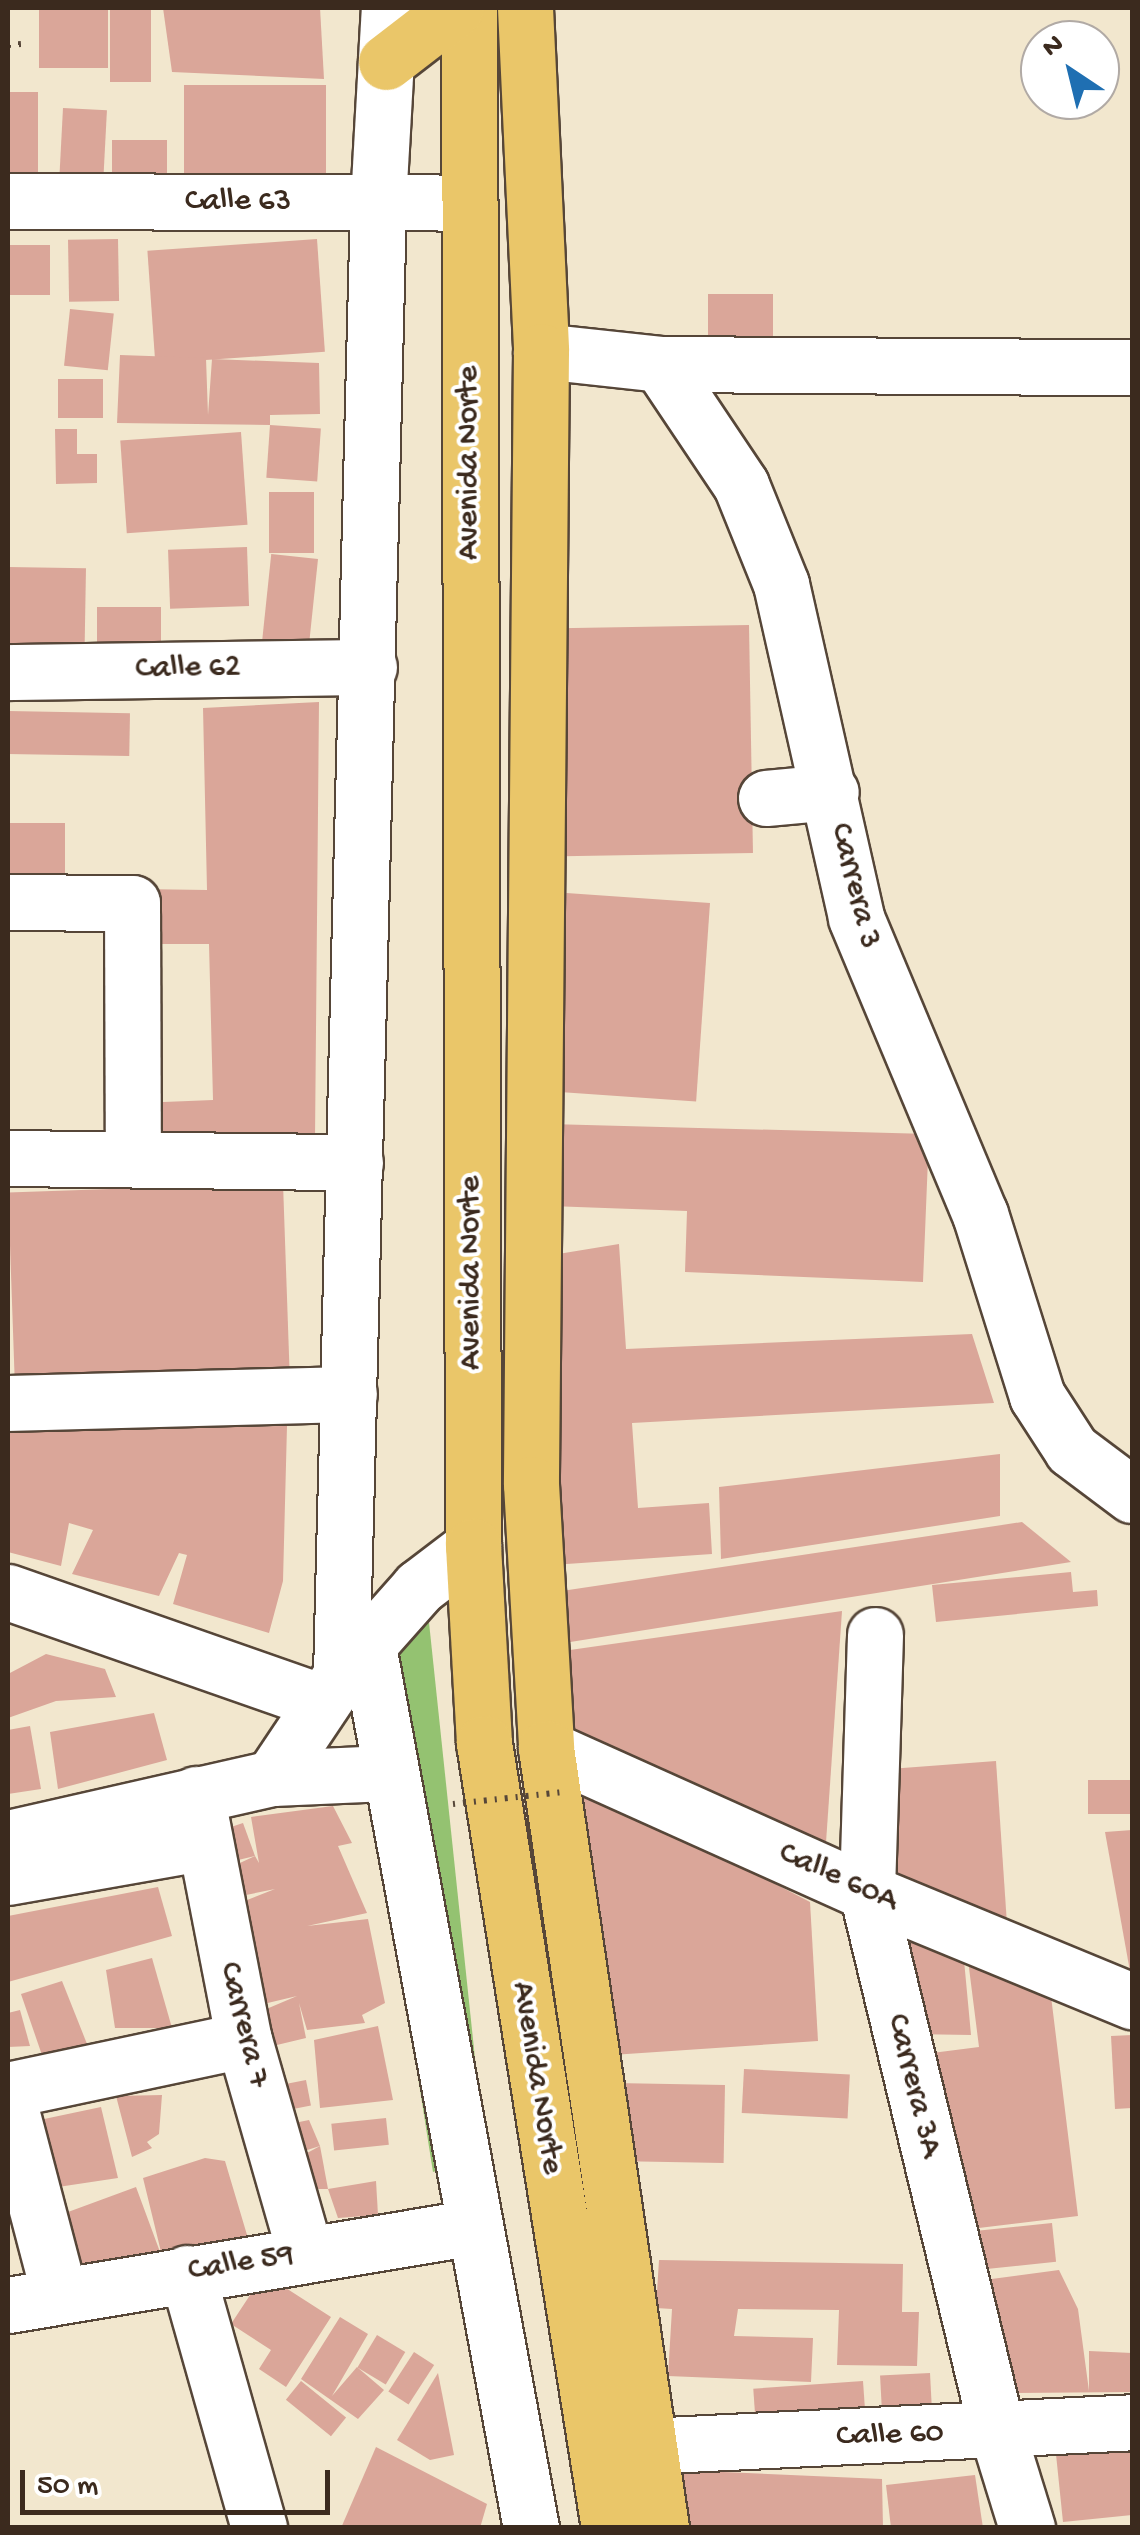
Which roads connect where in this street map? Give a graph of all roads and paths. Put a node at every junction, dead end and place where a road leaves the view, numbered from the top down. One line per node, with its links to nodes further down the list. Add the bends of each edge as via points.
1 (389, 8): 7 (street)
2 (456, 8): 7 (main road)
3 (469, 8): 10 (main road, Avenida Norte)
4 (526, 8): 11 (main road, Avenida Norte)
5 (21, 44): 6 (path)
6 (8, 45)
7 (386, 62): 9 (street)
8 (8, 201): 9 (street, Calle 63)
9 (378, 202): 10 (street, Calle 63); 14 (street)
10 (470, 203): 25 (main road, Avenida Norte)
11 (541, 352): 12 (street); 29 (main road, Avenida Norte, via 531,1484)
12 (660, 364): 13 (street); 16 (street, Carrera 3, via 741,485 768,551)
13 (1132, 366)
14 (370, 667): 15 (street, Calle 62); 21 (street)
15 (8, 672)
16 (831, 792): 17 (street); 24 (street, Carrera 3, via 856,918 980,1214 1038,1396 1072,1450)
17 (766, 798)
18 (8, 902): 20 (street, via 132,903)
19 (8, 1158): 20 (street)
20 (133, 1158): 21 (street)
21 (354, 1162): 22 (street)
22 (348, 1394): 23 (street); 28 (street)
23 (8, 1404)
24 (1132, 1495)
25 (473, 1546): 28 (street, via 419,1587); 50 (main road, Avenida Norte, via 484,1743)
26 (8, 1592): 28 (street)
27 (875, 1635): 36 (street, Carrera 3A)
28 (343, 1674): 30 (street); 31 (street)
29 (554, 1770): 32 (path, bridge); 36 (street, Calle 60A); 47 (main road, Avenida Norte)
30 (388, 1774): 31 (street); 41 (street)
31 (272, 1778): 33 (street)
32 (453, 1804)
33 (198, 1818): 34 (street); 35 (street); 38 (street, Carrera 7)
34 (8, 1838)
35 (8, 1876)
36 (866, 1892): 37 (street, Calle 60A); 46 (street, Carrera 3A)
37 (1132, 2001)
38 (244, 2040): 39 (street); 42 (street, Carrera 7)
39 (8, 2090)
40 (8, 2099): 44 (street)
41 (475, 2227): 42 (street, Calle 59); 49 (street)
42 (305, 2253): 43 (street, Calle 59)
43 (187, 2273): 44 (street, Calle 59); 48 (street)
44 (33, 2300)
45 (1132, 2422): 46 (street, Calle 60)
46 (997, 2431): 47 (street, Calle 60); 52 (street, Carrera 3A)
47 (646, 2446): 51 (main road, Avenida Norte)
48 (259, 2528)
49 (531, 2528)
50 (609, 2528)
51 (661, 2528)
52 (1027, 2528)

